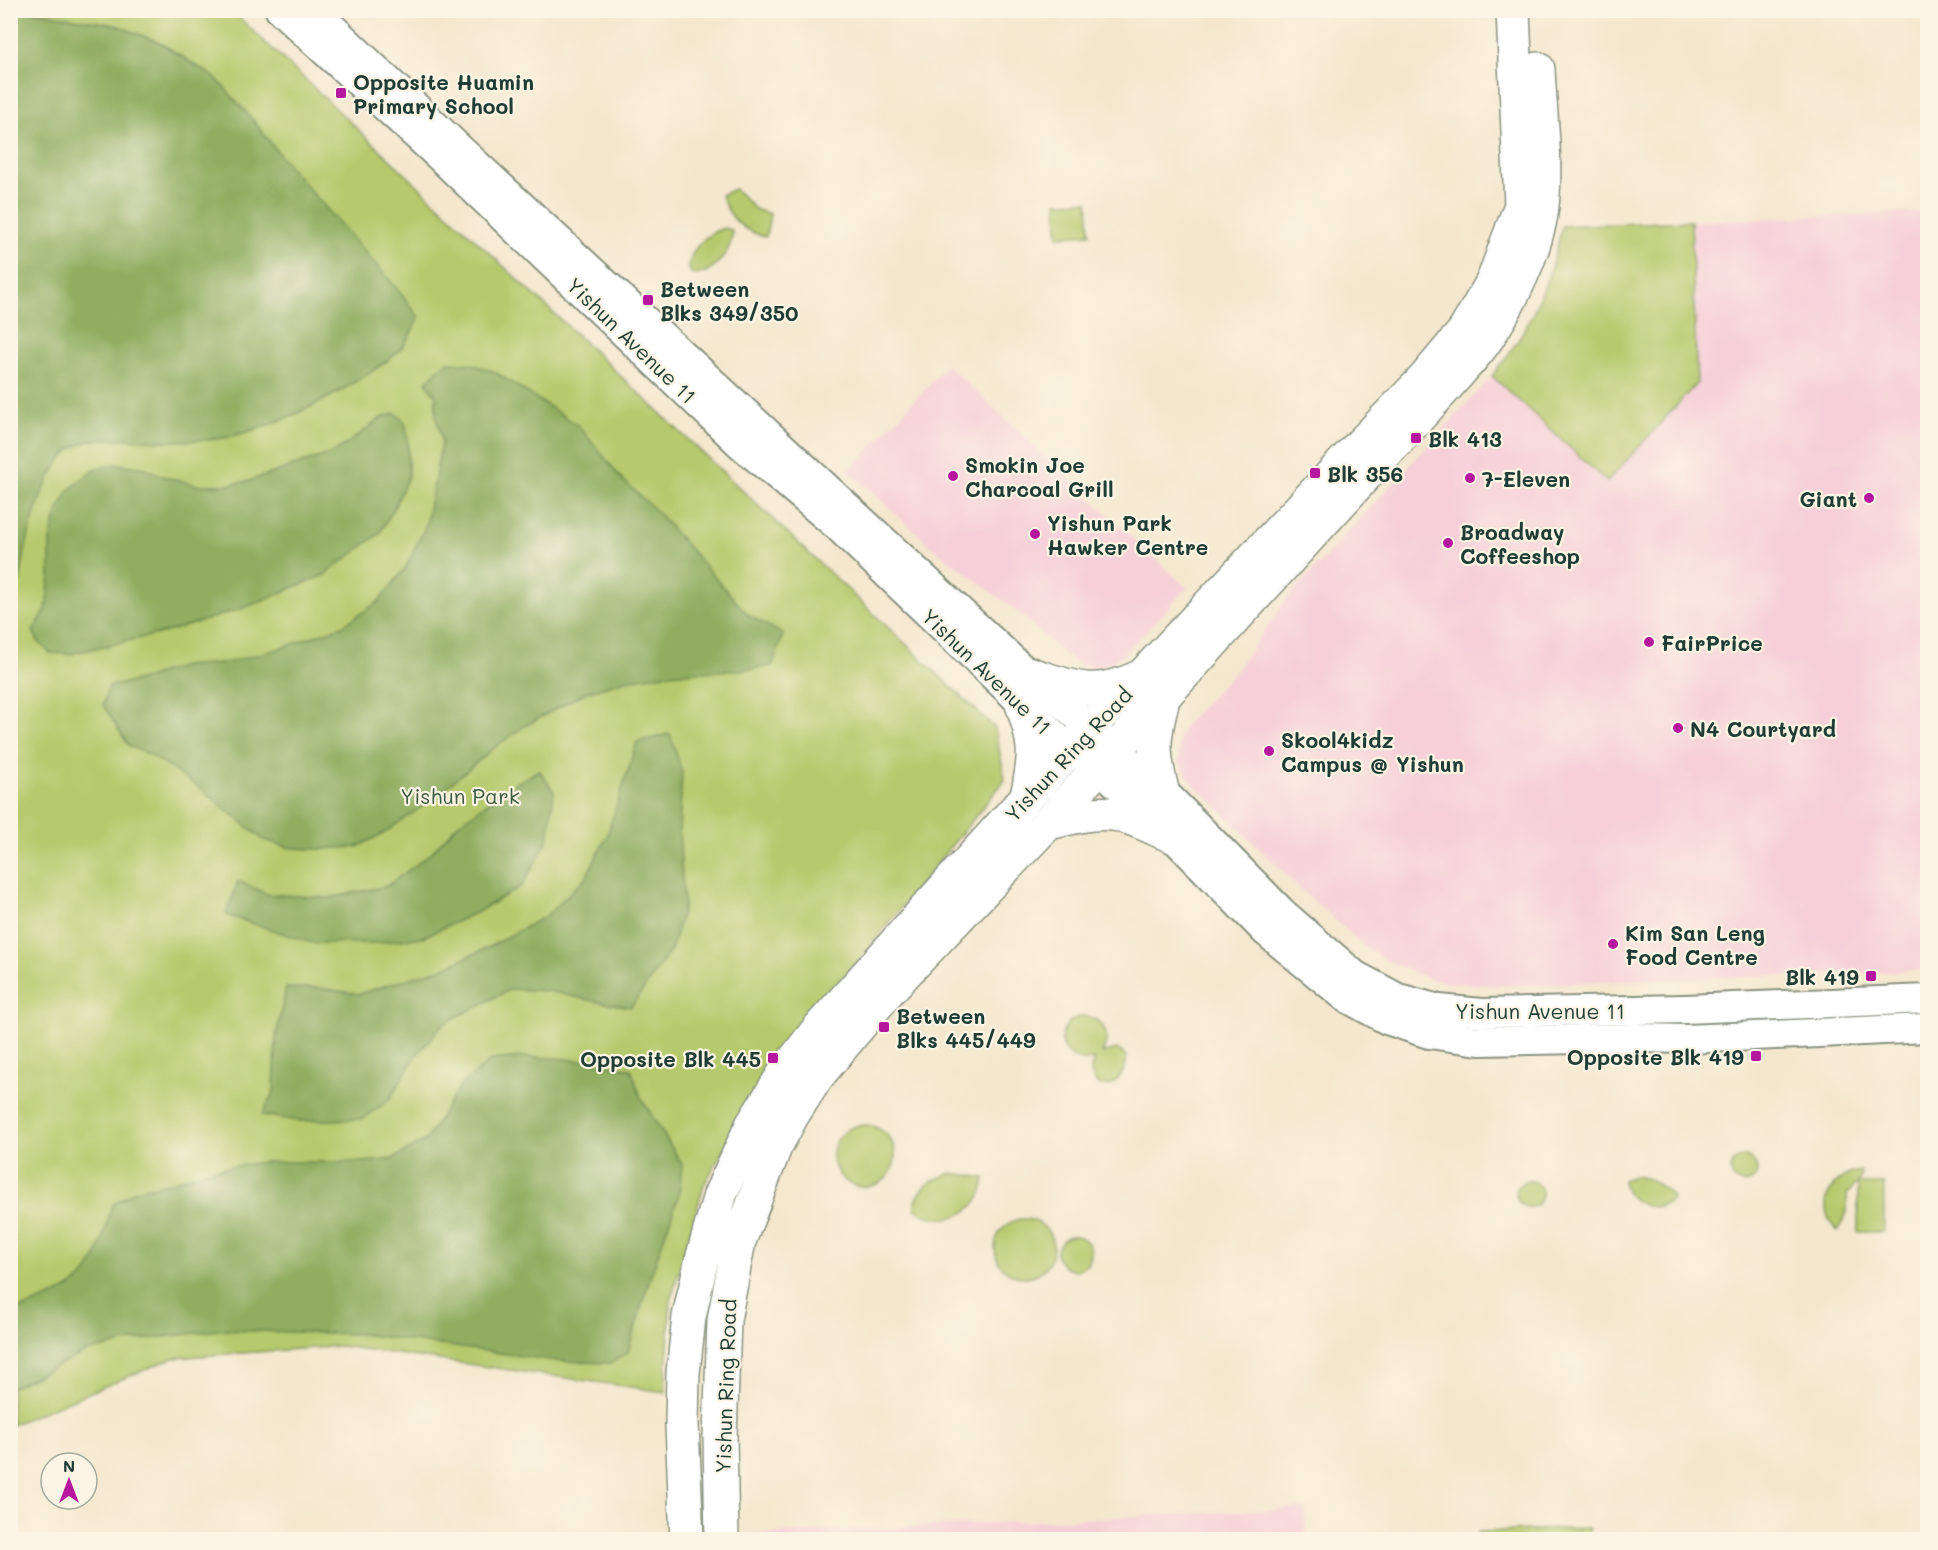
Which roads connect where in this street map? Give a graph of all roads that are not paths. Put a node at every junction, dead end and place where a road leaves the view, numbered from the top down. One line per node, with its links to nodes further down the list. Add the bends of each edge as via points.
1 (280, 10): 5 (street, Yishun Avenue 11, via 740,444)
2 (314, 10): 5 (street, Yishun Avenue 11)
3 (1513, 10): 8 (main road, Yishun Ring Road, via 1521,205 1488,291 1466,330 1354,451)
4 (1536, 10): 8 (main road, Yishun Ring Road, via 1542,206 1538,233 1506,308 1485,341 1448,385)
5 (838, 513): 6 (street, Yishun Avenue 11); 7 (street, Yishun Avenue 11)
6 (998, 644): 7 (street, via 998,665); 9 (street, Yishun Avenue 11)
7 (991, 675): 9 (street, Yishun Avenue 11)
8 (1154, 686): 9 (main road, via 1095,691); 10 (main road, Yishun Ring Road); 11 (main road, Yishun Ring Road); 12 (main road, via 1154,748)
9 (1024, 689): 10 (street, Yishun Avenue 11); 13 (main road, via 1035,754)
10 (1080, 738): 11 (street, Yishun Avenue 11); 13 (main road, Yishun Ring Road)
11 (1107, 759): 12 (street, Yishun Avenue 11); 14 (main road, Yishun Ring Road); 15 (street, Yishun Avenue 11)
12 (1162, 790): 16 (street, Yishun Avenue 11, via 1283,914 1355,975 1398,998 1438,1010 1482,1013 1685,1009)
13 (1027, 796): 18 (main road, Yishun Ring Road, via 813,1036 752,1125 720,1195 689,1317 682,1425)
14 (1048, 823): 15 (main road, via 1082,816 1119,815); 19 (main road, Yishun Ring Road, via 890,988 816,1078 775,1147 739,1241 724,1320)
15 (1172, 836): 17 (street, Yishun Avenue 11, via 1266,932 1346,997 1387,1020 1429,1034 1479,1041 1532,1041 1686,1039)
16 (1928, 999)
17 (1928, 1028)
18 (687, 1539)
19 (722, 1539)

